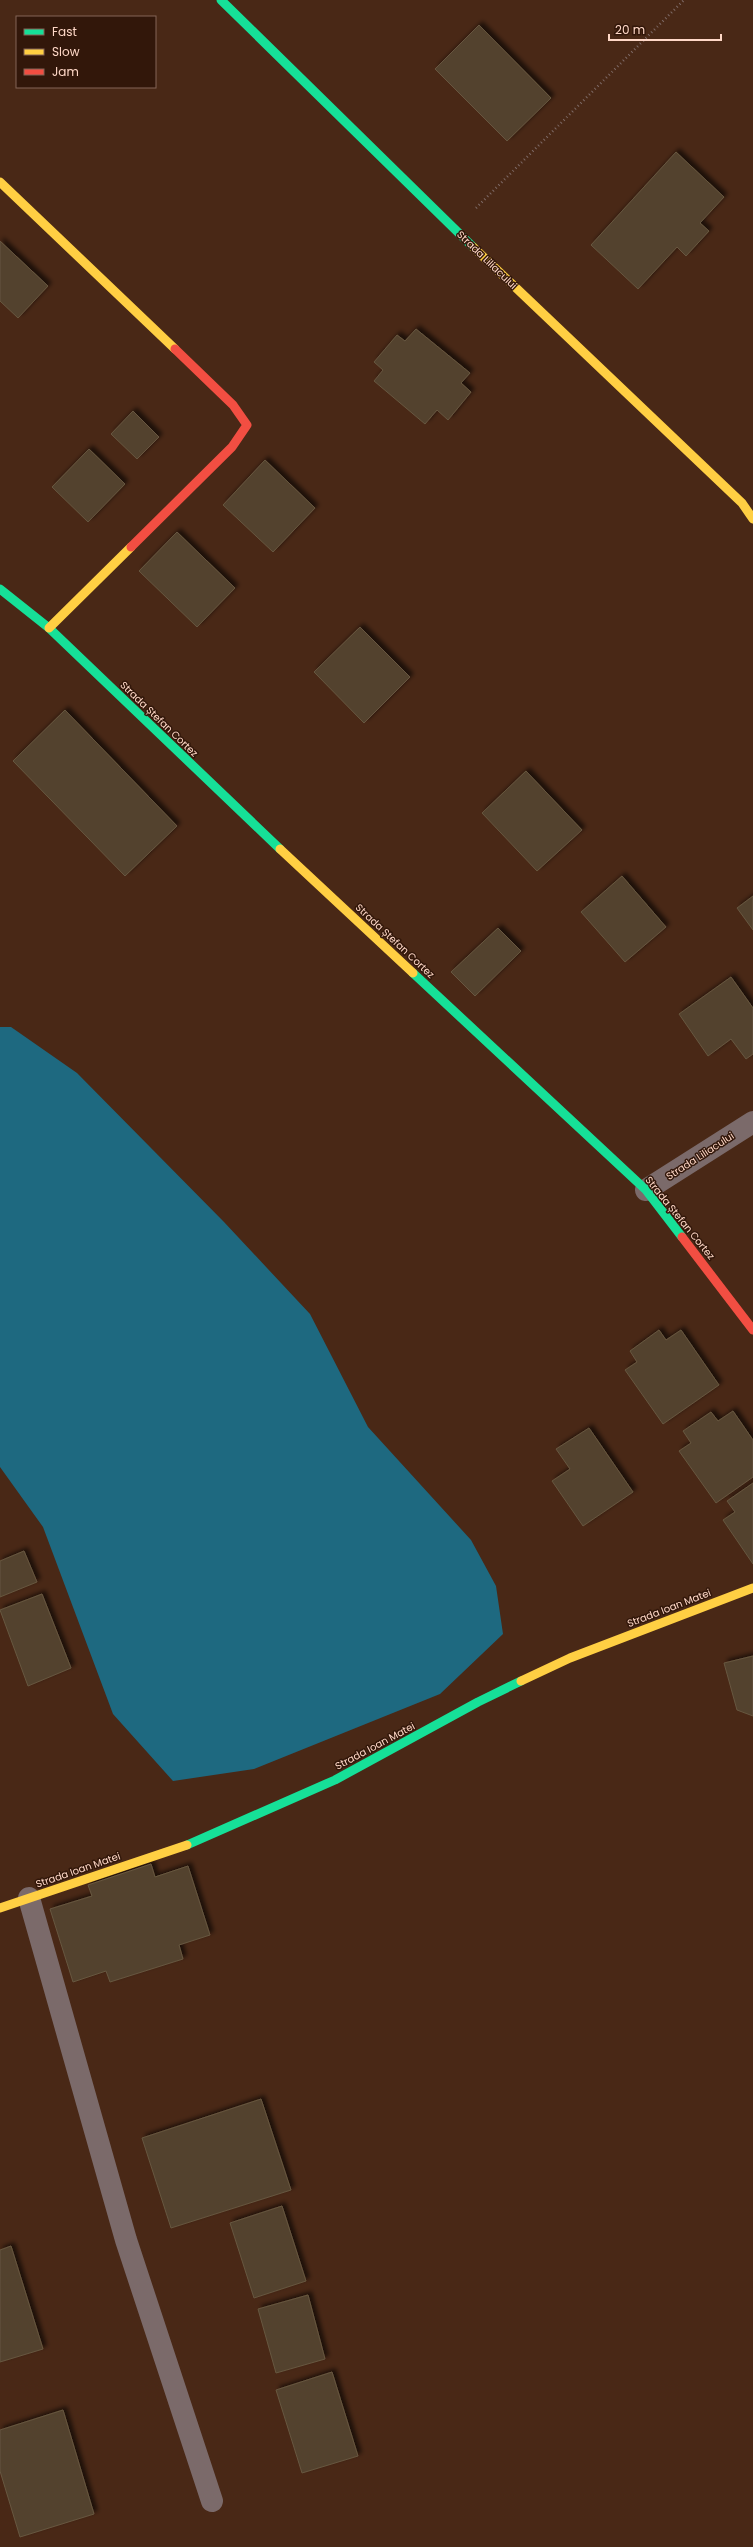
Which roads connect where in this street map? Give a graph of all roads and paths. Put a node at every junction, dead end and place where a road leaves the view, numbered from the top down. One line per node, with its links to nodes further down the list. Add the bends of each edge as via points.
1 (220, 0): 4 (street, Strada Liliacului)
2 (684, 0): 4 (path)
3 (0, 182): 7 (street, via 233,406 247,425 232,447)
4 (454, 229): 5 (street, Strada Liliacului, via 742,503)
5 (753, 519)
6 (0, 589): 7 (street, Strada Ștefan Cortez)
7 (49, 628): 9 (street, Strada Ștefan Cortez, via 220,794)
8 (753, 1122): 9 (street, Strada Liliacului)
9 (646, 1190): 10 (street, Strada Ștefan Cortez)
10 (753, 1330)
11 (753, 1588): 12 (street, Strada Ioan Matei, via 570,1658 478,1702 336,1780 197,1842)
12 (29, 1898): 13 (street, Strada Ioan Matei); 14 (street, via 126,2240)
13 (0, 1908)
14 (212, 2501)

